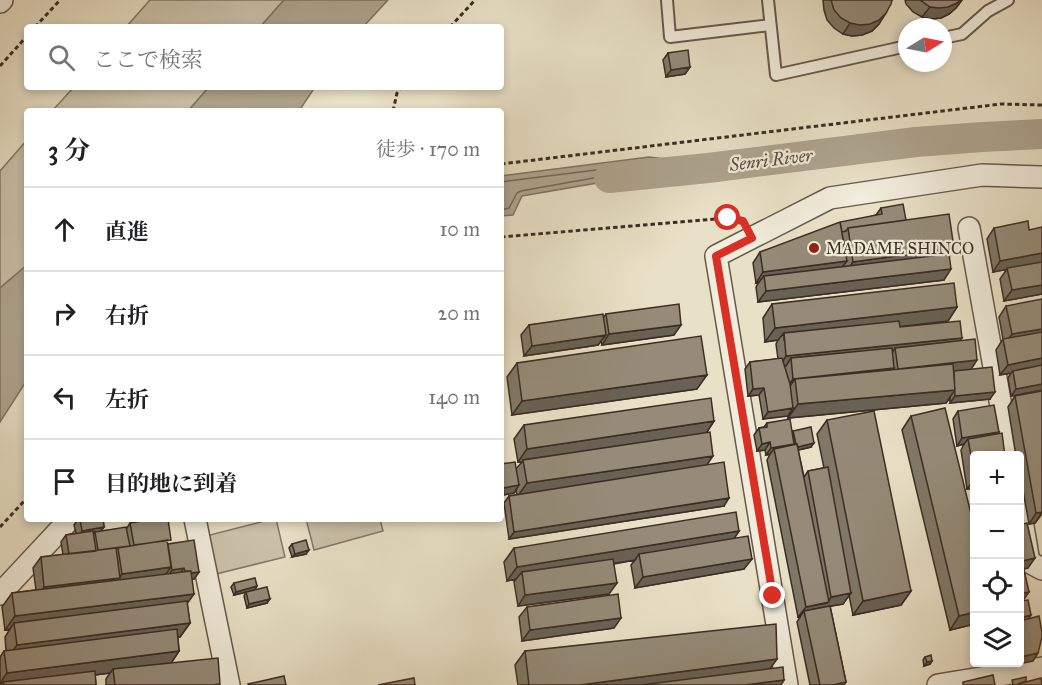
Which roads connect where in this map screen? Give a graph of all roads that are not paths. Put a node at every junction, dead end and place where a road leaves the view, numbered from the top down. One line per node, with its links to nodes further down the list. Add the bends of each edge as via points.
1 (667, 0): 4 (lane, via 670,38)
2 (768, 0): 4 (lane)
3 (1008, 0): 5 (lane, via 988,11 962,34)
4 (771, 25): 6 (lane, via 776,75)
5 (952, 36)
6 (898, 48)
7 (1042, 177): 17 (street, via 982,175 830,198 716,256)
8 (969, 228): 9 (street)
9 (1009, 451)
10 (67, 522): 14 (street)
11 (196, 522): 16 (street)
12 (1024, 533): 13 (street, via 1029,562)
13 (1042, 569)
14 (0, 594)
15 (1042, 668): 18 (street)
16 (229, 685)
17 (787, 685)
18 (938, 685)

